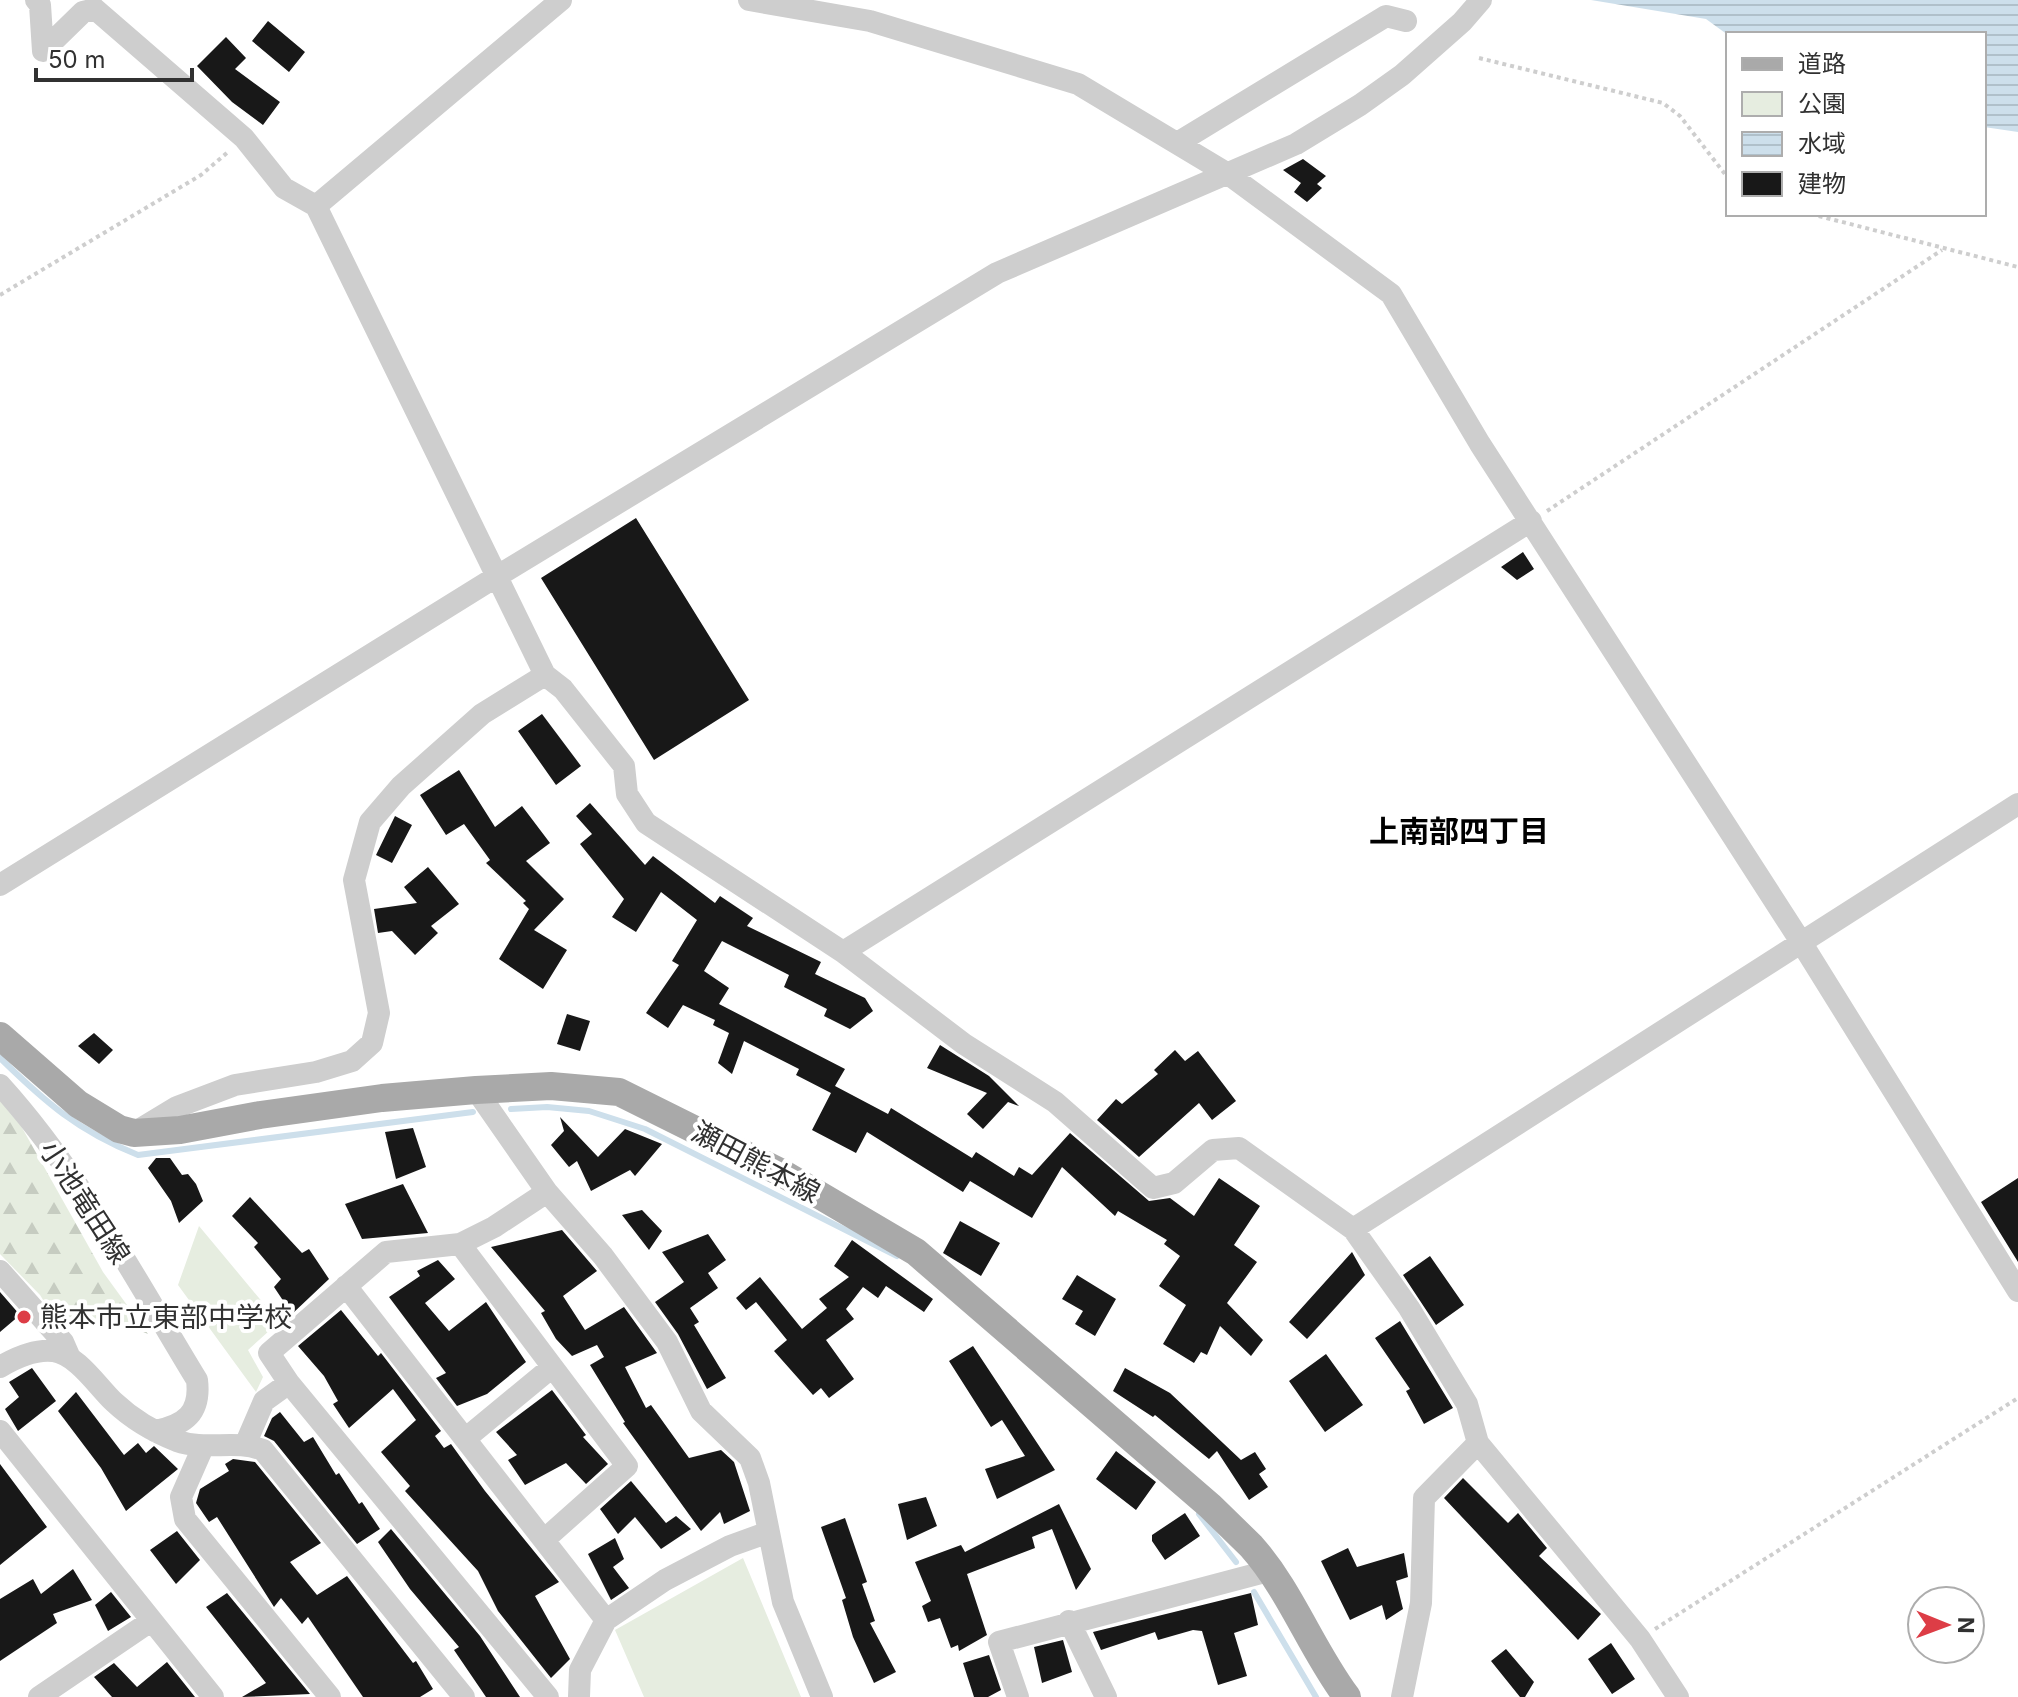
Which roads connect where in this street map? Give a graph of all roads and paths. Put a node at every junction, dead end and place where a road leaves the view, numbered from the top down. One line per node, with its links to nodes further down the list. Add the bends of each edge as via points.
1 (36, 0): 7 (street, via 43,51 83,12 95,9)
2 (561, 0): 11 (street)
3 (749, 0): 8 (street, via 870,21 1078,84)
4 (1481, 0): 9 (street, via 1402,75 1360,105 1296,144)
5 (1406, 21): 8 (street, via 1386,16)
6 (1479, 58): 10 (path, via 1663,103 1680,116)
7 (244, 138): 11 (street, via 284,188); 15 (path, via 201,175)
8 (1179, 142): 9 (street)
9 (1228, 174): 16 (street, via 1391,294); 17 (street, via 997,273)
10 (1726, 175)
11 (316, 206): 17 (street)
12 (1818, 216): 13 (path)
13 (1942, 250): 14 (path); 16 (path)
14 (2018, 267)
15 (0, 295)
16 (1531, 521): 21 (street); 22 (street)
17 (499, 575): 18 (street); 20 (street)
18 (545, 675): 22 (street, via 563,689 624,766 627,794 646,823); 26 (street, via 482,714 401,786 370,822 354,880 379,1013 372,1043 352,1061 235,1085 177,1107)
19 (2018, 804): 21 (street)
20 (0, 885)
21 (1801, 942): 28 (street); 32 (street)
22 (843, 952): 28 (street, via 964,1044 1055,1102 1153,1188 1174,1183 1213,1150 1239,1148)
23 (0, 1036): 26 (main road, 瀬田熊本線, via 78,1104)
24 (0, 1085): 39 (street, 小池竜田線, via 34,1122 80,1190 197,1380 199,1394 189,1419)
25 (476, 1090): 26 (main road, 瀬田熊本線); 27 (street); 46 (main road, 瀬田熊本線, via 551,1086 619,1092 782,1173 887,1233 947,1276 1210,1506)
26 (134, 1133)
27 (547, 1192): 29 (street); 44 (street, via 667,1342 701,1411 750,1458)
28 (1353, 1229): 41 (street, via 1467,1404)
29 (460, 1244): 31 (street, via 386,1252); 35 (street)
30 (0, 1271): 33 (street, via 63,1342)
31 (346, 1286): 36 (street, via 269,1353); 40 (street)
32 (2018, 1291)
33 (70, 1358): 34 (street, via 54,1351 34,1353); 39 (street, via 116,1404)
34 (0, 1367)
35 (551, 1368): 40 (street); 45 (street, via 627,1466)
36 (289, 1383): 42 (street, via 264,1401); 55 (street)
37 (2018, 1398): 50 (path)
38 (0, 1431): 48 (street)
39 (155, 1431): 43 (street)
40 (465, 1439): 45 (street)
41 (1478, 1443): 50 (street); 61 (street, via 1424,1498 1421,1603)
42 (245, 1445): 43 (street); 54 (street, via 271,1456)
43 (203, 1447): 53 (street, via 181,1497 185,1519)
44 (766, 1533): 47 (street, via 678,1573); 57 (street, via 783,1602)
45 (545, 1539): 47 (street)
46 (1272, 1570): 49 (street); 60 (main road, 瀬田熊本線, via 1325,1668)
47 (606, 1620): 56 (street, via 580,1670)
48 (151, 1621): 51 (street); 52 (street)
49 (1069, 1621): 58 (street, via 999,1642); 59 (street)
50 (1640, 1639): 62 (street)
51 (39, 1697)
52 (213, 1697)
53 (330, 1697)
54 (464, 1697)
55 (548, 1697)
56 (579, 1697)
57 (822, 1697)
58 (1018, 1697)
59 (1106, 1697)
60 (1347, 1697)
61 (1402, 1697)
62 (1678, 1697)

